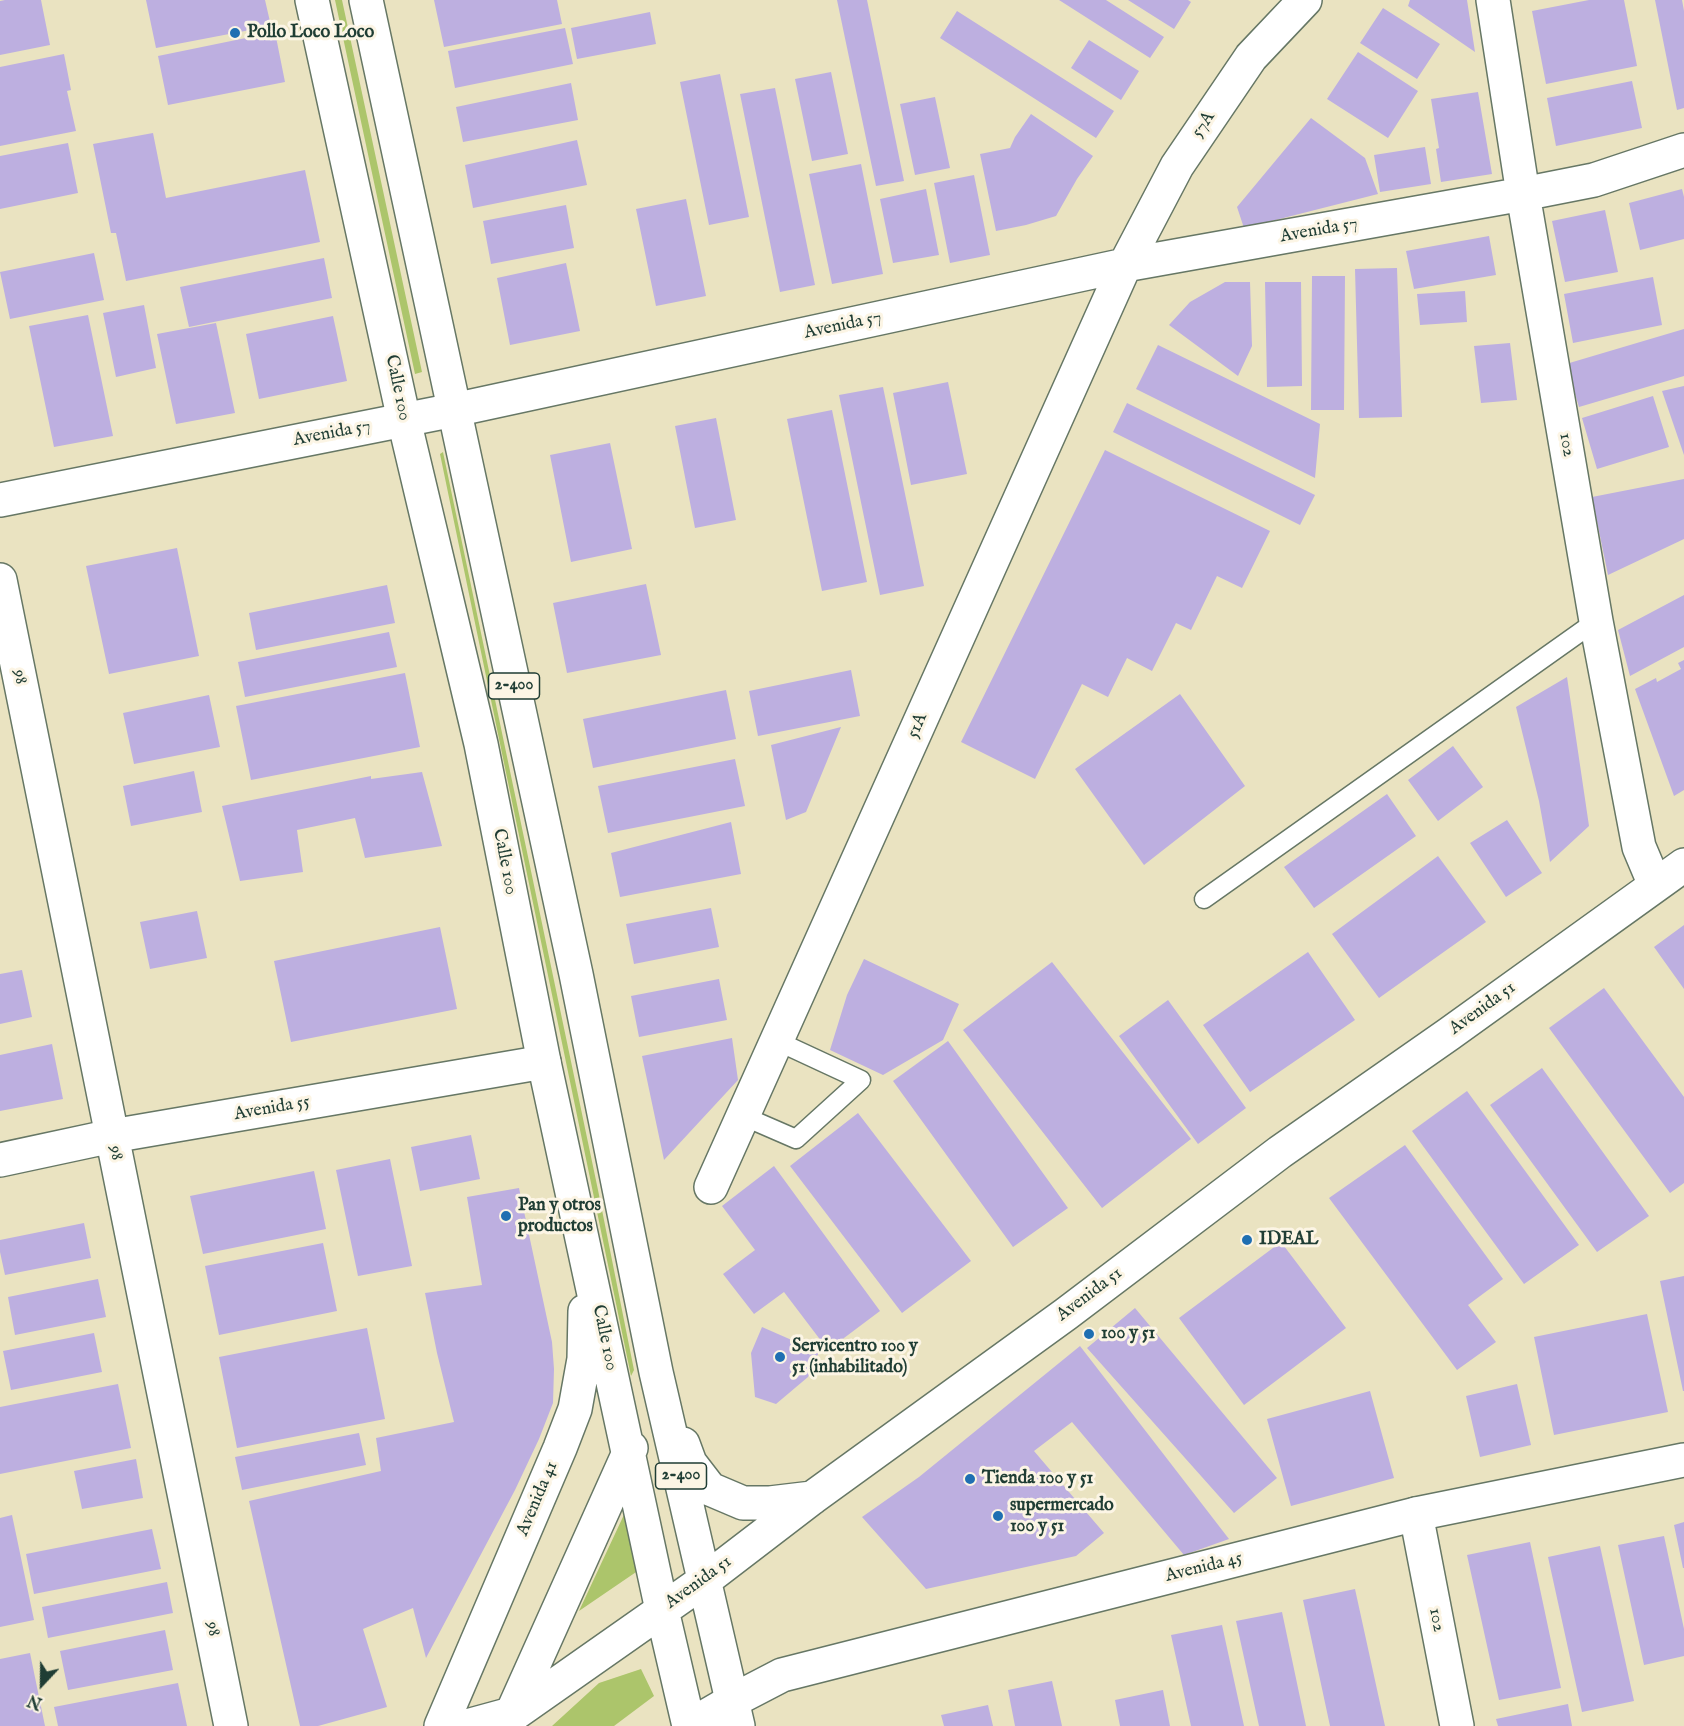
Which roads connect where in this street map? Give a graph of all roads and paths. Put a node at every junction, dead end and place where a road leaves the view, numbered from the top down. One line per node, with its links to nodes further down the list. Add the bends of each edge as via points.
1 (312, 0): 9 (street, Calle 100 / 2-400)
2 (366, 0): 8 (street, 2-400)
3 (1305, 0): 7 (street, 57A, via 1251,57 1177,166)
4 (1493, 0): 6 (street, 102)
5 (1684, 150): 6 (street, Avenida 57, via 1594,180)
6 (1523, 194): 7 (street, Avenida 57); 12 (street, 102)
7 (1125, 265): 8 (street, Avenida 57); 16 (street, 51A)
8 (454, 410): 9 (street, Avenida 57); 23 (street, 2-400)
9 (404, 420): 10 (street, Avenida 57); 17 (street, Calle 100 / 2-400, via 481,744)
10 (0, 500)
11 (0, 580): 19 (street, 98)
12 (1596, 621): 14 (street, 102, via 1639,847); 15 (lane)
13 (1684, 865): 14 (street, Avenida 51)
14 (1655, 885): 26 (street, Avenida 51, via 1280,1152 1066,1314)
15 (1204, 899)
16 (777, 1041): 18 (street, 51A); 18 (lane, via 861,1080 796,1139)
17 (544, 1062): 19 (street, Avenida 55); 22 (street, Calle 100 / 2-400)
18 (743, 1116): 21 (street, 51A)
19 (112, 1136): 20 (street, Avenida 55); 32 (street, 98)
20 (0, 1160)
21 (711, 1187)
22 (587, 1262): 24 (street, Calle 100 / 2-400); 33 (street, Avenida 41, via 584,1359 575,1409)
23 (657, 1372): 24 (street); 26 (street, via 690,1463 710,1489 742,1503); 28 (street, 2-400)
24 (629, 1453): 29 (street, Calle 100 / 2-400); 31 (street)
25 (1684, 1461): 27 (street, Avenida 45)
26 (812, 1498): 28 (street, Avenida 51)
27 (1416, 1514): 30 (street, Avenida 45, via 782,1675); 36 (street, 102)
28 (705, 1580): 29 (street, Avenida 51); 30 (street)
29 (662, 1610): 31 (street, Avenida 51); 35 (street, Calle 100)
30 (735, 1714): 35 (street, Avenida 45)
31 (505, 1722): 34 (street, Avenida 51)
32 (231, 1726)
33 (441, 1726)
34 (467, 1726)
35 (689, 1726)
36 (1457, 1726)

